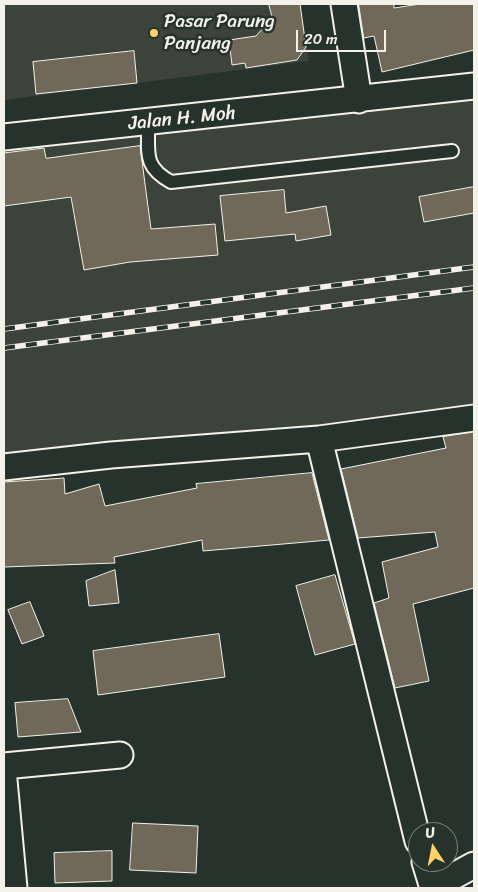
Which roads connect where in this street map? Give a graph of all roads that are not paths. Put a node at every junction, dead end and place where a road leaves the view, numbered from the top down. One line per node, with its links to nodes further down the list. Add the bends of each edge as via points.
1 (344, 4): 3 (street)
2 (474, 86): 3 (street, Jalan H. Moh)
3 (359, 100): 4 (street, Jalan H. Moh)
4 (148, 122): 5 (street, Jalan H. Moh); 6 (lane, via 150,165 158,175 171,182)
5 (4, 137)
6 (452, 151)
7 (474, 418): 8 (street)
8 (319, 439): 9 (street); 13 (street)
9 (4, 467)
10 (120, 755): 11 (street)
11 (4, 766)
12 (4, 780): 16 (street)
13 (413, 822)
14 (474, 866): 17 (street)
15 (428, 872): 17 (street)
16 (14, 888)
17 (433, 888)

